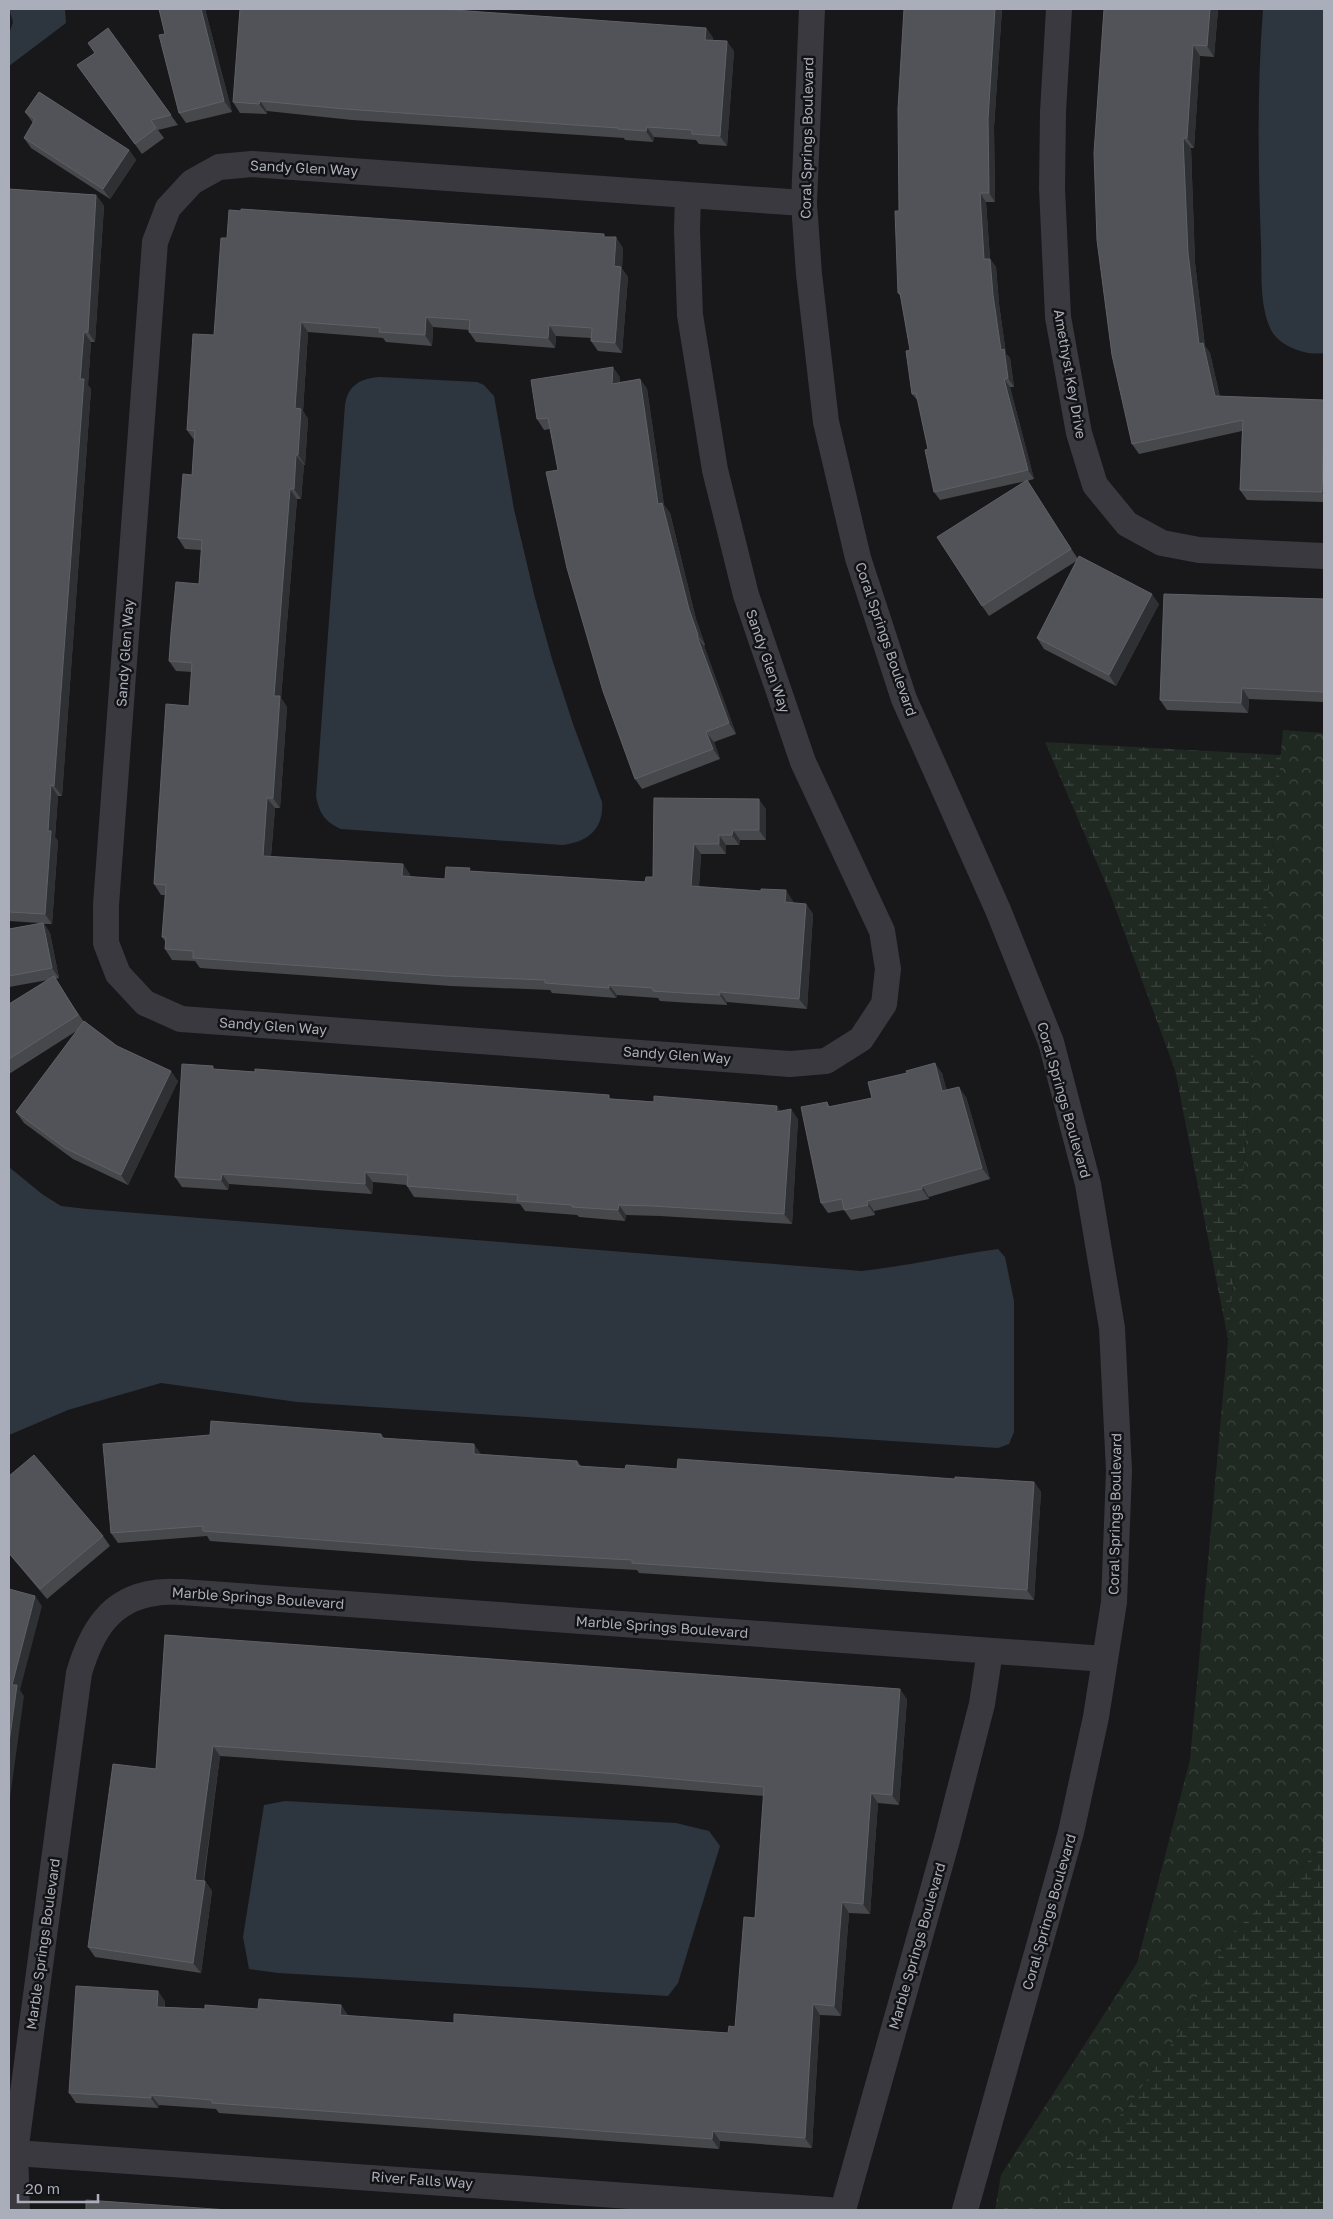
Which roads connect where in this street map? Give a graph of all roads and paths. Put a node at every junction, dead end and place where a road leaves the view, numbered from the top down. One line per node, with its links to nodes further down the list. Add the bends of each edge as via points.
1 (812, 9): 4 (street, Coral Springs Boulevard)
2 (1059, 9): 5 (street, Amethyst Key Drive, via 1052,188 1058,317 1079,433 1095,485 1127,524 1162,543 1199,550)
3 (688, 195): 3 (street, Sandy Glen Way, via 690,315 715,470 746,595 802,762 882,931 888,969 884,1004 861,1039 826,1061 790,1064 181,1019 145,1004 118,974 106,943 106,905 155,242 168,208 192,182 219,167 252,164); 4 (street, Sandy Glen Way)
4 (804, 203): 7 (street, Coral Springs Boulevard, via 826,422 858,558 904,699 998,910 1051,1042 1088,1184 1112,1328 1119,1471 1114,1602)
5 (1324, 556)
6 (990, 1651): 7 (street, Marble Springs Boulevard); 8 (street, Marble Springs Boulevard, via 182,1592 134,1598 102,1622 88,1645 80,1673); 11 (street, Marble Springs Boulevard, via 982,1704 947,1840)
7 (1105, 1660): 12 (street, Coral Springs Boulevard, via 1071,1832)
8 (15, 2153): 9 (street, Marble Springs Boulevard); 10 (street, River Falls Way)
9 (17, 2210)
10 (829, 2210)
11 (843, 2210)
12 (965, 2210)

